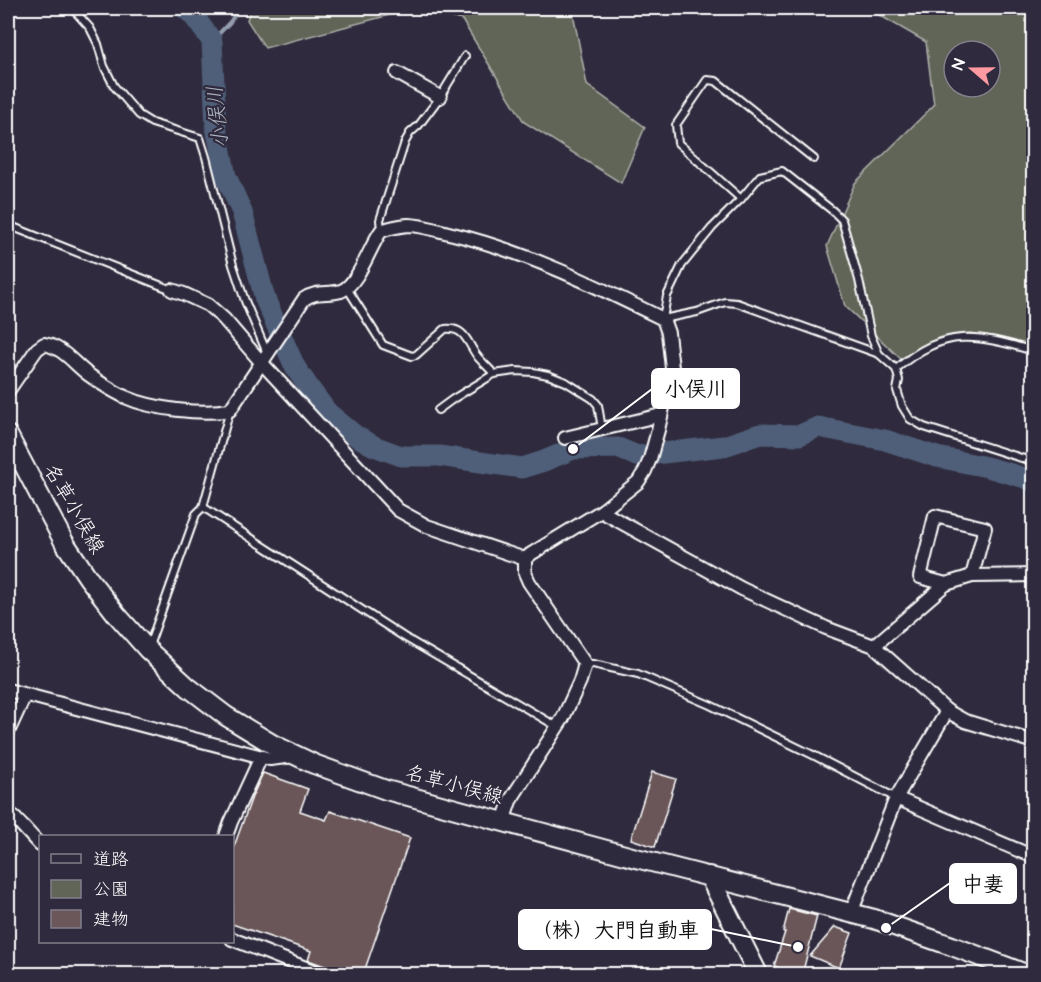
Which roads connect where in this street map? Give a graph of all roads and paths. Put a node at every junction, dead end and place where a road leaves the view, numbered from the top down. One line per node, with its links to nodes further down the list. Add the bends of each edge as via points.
1 (72, 8): 14 (lane, via 90,28 114,86 139,115 200,138 233,265)
2 (465, 56): 4 (lane)
3 (397, 74): 4 (street)
4 (440, 97): 8 (lane, via 405,142 380,220)
5 (814, 159): 6 (lane, via 716,81 707,80 676,125 678,143)
6 (741, 199): 11 (lane, via 682,265 667,296); 13 (lane, via 760,176 782,171 842,220)
7 (8, 225): 10 (lane)
8 (381, 231): 9 (street); 11 (street, via 408,225 472,238 553,268)
9 (347, 288): 14 (street, via 311,294 304,299); 16 (lane, via 383,345 412,356 445,329 451,329 464,336 477,357)
10 (172, 290): 14 (street, via 208,305)
11 (663, 319): 13 (lane, via 725,302 737,303); 20 (street, via 672,368)
12 (1034, 351): 15 (lane, via 984,338 949,339 921,350)
13 (879, 354): 15 (lane)
14 (266, 355): 18 (street); 27 (street, via 398,510 427,526)
15 (896, 369): 24 (lane, via 897,390 910,419)
16 (495, 374): 19 (lane); 21 (lane, via 532,372 566,382 598,405)
17 (8, 392): 18 (street, via 44,344 59,349 91,376 125,397 189,411)
18 (230, 410): 25 (lane)
19 (438, 410)
20 (661, 415): 21 (street); 26 (street, via 645,471 638,482)
21 (603, 429): 23 (street)
22 (8, 435): 32 (main road, 名草小俣線, via 77,562)
23 (565, 438)
24 (1034, 462)
25 (203, 507): 32 (lane, via 196,514); 37 (lane, via 404,637)
26 (603, 510): 27 (street); 31 (street, via 742,589)
27 (525, 559): 33 (street, via 529,582)
28 (1034, 575): 29 (street)
29 (972, 576): 30 (street); 30 (street, via 985,528 935,516 920,577)
30 (946, 584): 31 (street)
31 (874, 646): 36 (street)
32 (148, 650): 40 (main road, 名草小俣線, via 213,706)
33 (585, 664): 37 (street); 42 (lane, via 638,674 666,686)
34 (8, 690): 35 (street)
35 (25, 695): 38 (street); 41 (street)
36 (947, 711): 39 (street, via 965,721); 42 (street)
37 (556, 726): 44 (street, via 510,801)
38 (8, 732)
39 (1034, 742)
40 (295, 755): 41 (street, via 270,759); 44 (main road, 名草小俣線, via 386,790)
41 (261, 756): 45 (street)
42 (896, 798): 47 (street); 49 (street)
43 (8, 812): 46 (street)
44 (503, 822): 48 (main road, 名草小俣線)
45 (227, 835)
46 (39, 844)
47 (1034, 857)
48 (709, 876): 49 (main road, 名草小俣線); 53 (main road)
49 (851, 913): 51 (main road, 名草小俣線, via 952,946)
50 (234, 940): 52 (street)
51 (1020, 974)
52 (321, 975)
53 (759, 975)

